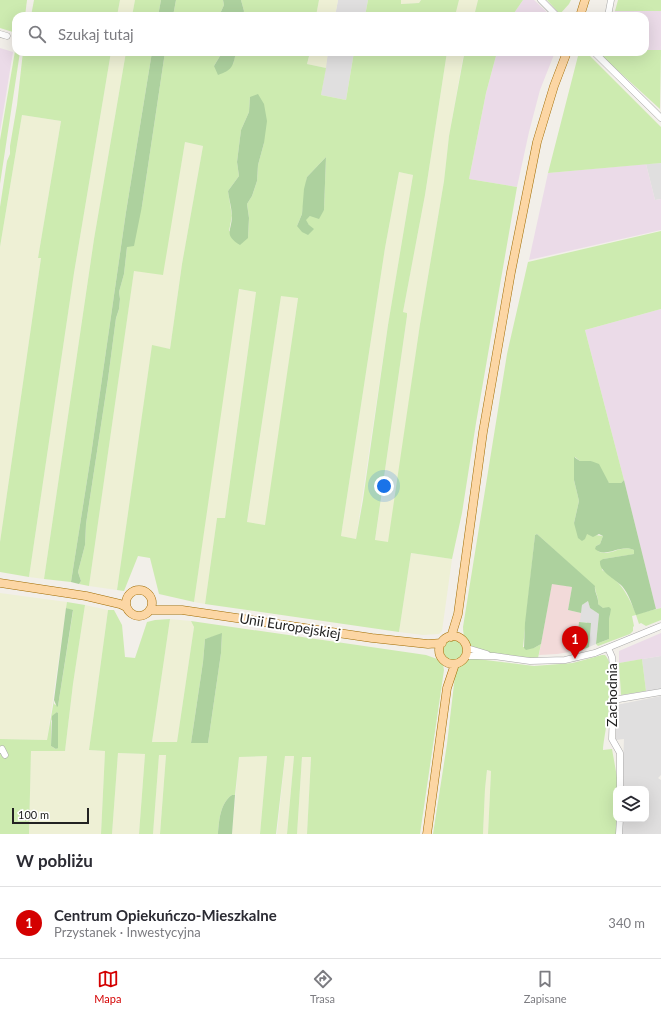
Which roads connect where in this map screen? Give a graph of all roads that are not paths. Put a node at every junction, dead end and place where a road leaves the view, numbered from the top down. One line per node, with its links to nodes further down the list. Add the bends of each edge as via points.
1 (541, 0): 4 (street)
2 (585, 0): 5 (main road)
3 (611, 0): 6 (street)
4 (553, 12)
5 (581, 12)
6 (609, 12)
7 (0, 34): 8 (street)
8 (7, 36)
9 (565, 56): 20 (main road, via 537,142 512,264 483,432)
10 (598, 56): 11 (street)
11 (661, 118)
12 (0, 583): 14 (main road)
13 (128, 595): 14 (main road); 15 (main road, via 136,590 144,590); 16 (main road)
14 (86, 596): 16 (main road)
15 (152, 600): 17 (main road); 18 (main road, Unii Europejskiej)
16 (126, 607): 17 (main road, via 130,613 138,616)
17 (150, 610): 18 (main road, Unii Europejskiej)
18 (182, 610): 21 (main road, Unii Europejskiej)
19 (661, 626): 23 (street)
20 (455, 637): 22 (main road); 25 (main road, via 464,642)
21 (399, 642): 22 (main road, Unii Europejskiej); 24 (main road, Unii Europejskiej)
22 (442, 643): 24 (main road)
23 (608, 648): 25 (street, via 582,658 558,661 530,661); 28 (street, Zachodnia, via 612,657)
24 (440, 652): 26 (main road, via 442,658)
25 (466, 652): 26 (main road, via 462,661)
26 (450, 663): 33 (main road)
27 (661, 692): 28 (street)
28 (613, 700): 31 (street, Zachodnia, via 612,739 620,753)
29 (0, 750): 30 (street, via 2,749)
30 (5, 755)
31 (620, 786)
32 (620, 822): 34 (street)
33 (427, 834)
34 (619, 834)

